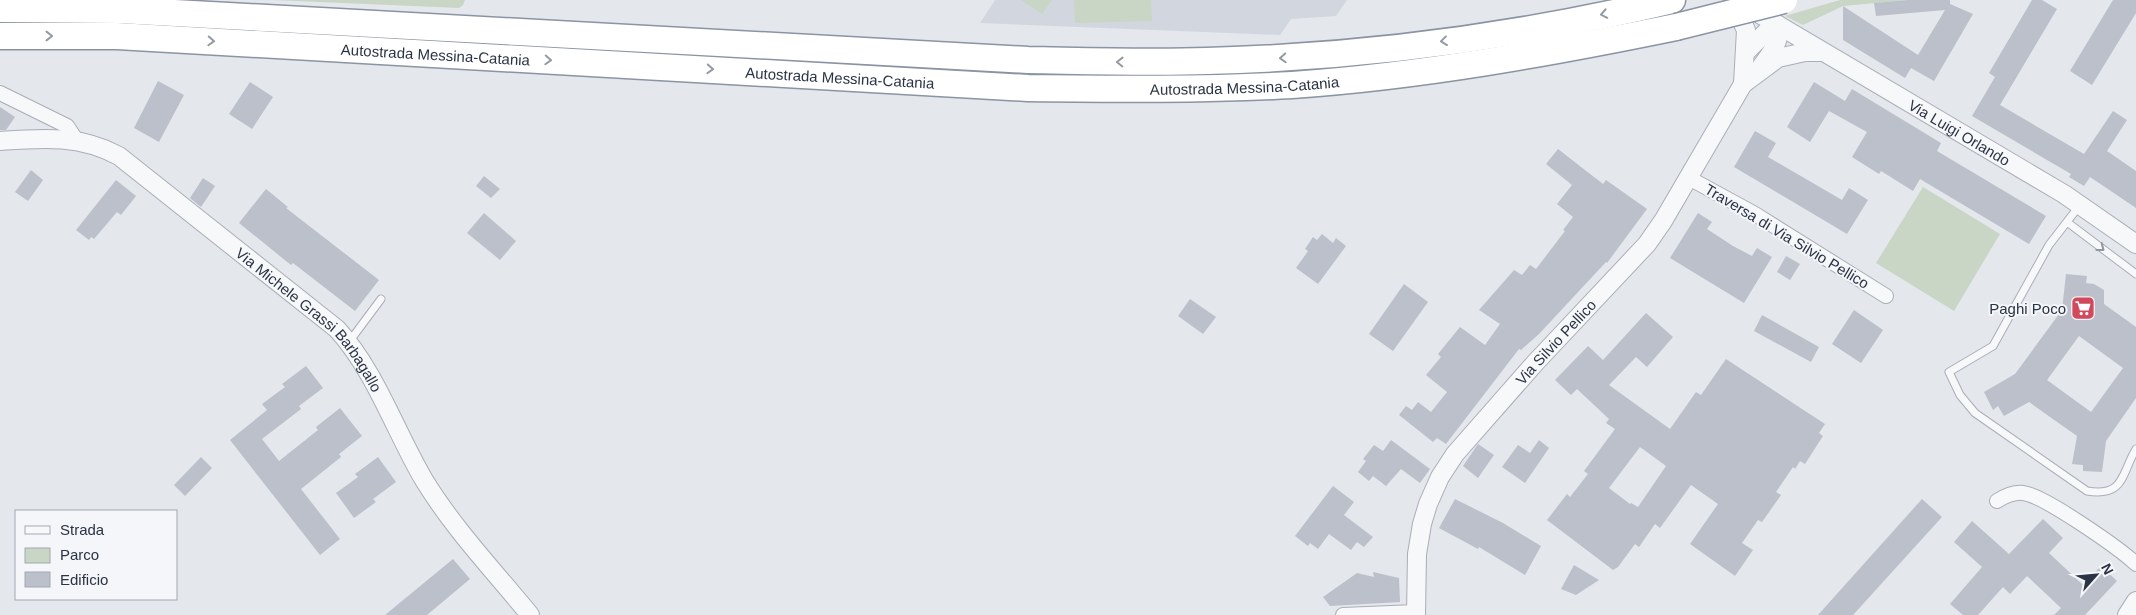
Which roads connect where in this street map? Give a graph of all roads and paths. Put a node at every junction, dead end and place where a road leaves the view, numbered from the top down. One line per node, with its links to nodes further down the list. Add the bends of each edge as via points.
1 (1670, 0): 5 (highway, Autostrada Messina-Catania, one-way to 5, via 1539,26 1380,50 1292,57 1132,62 1028,60 120,10)
2 (1731, 0): 8 (street, via 1746,30)
3 (1737, 0): 6 (street, Via Luigi Orlando)
4 (1784, 0): 7 (highway, Autostrada Messina-Catania, one-way to 4, bridge, via 117,36 1028,88 1130,89 1292,85 1460,67 1676,27)
5 (0, 9)
6 (1778, 25): 8 (street, via 1769,29); 9 (street, Via Luigi Orlando); 10 (street, Via Silvio Pellico, via 1778,41)
7 (0, 36)
8 (1746, 52): 10 (street)
9 (1822, 52): 10 (street, via 1778,58); 15 (street, Via Luigi Orlando)
10 (1750, 80): 14 (street, Via Silvio Pellico)
11 (0, 93): 13 (street, via 68,126)
12 (0, 140): 13 (street, Via Michele Grassi Barbagallo)
13 (77, 141): 21 (street, Via Michele Grassi Barbagallo, via 100,146 119,156 337,329)
14 (1687, 177): 19 (street, Traversa di Via Silvio Pellico, via 1755,214); 26 (street, Via Silvio Pellico, via 1647,244 1491,412 1440,477 1422,524 1417,554)
15 (2080, 204): 16 (lane); 17 (street, Via Luigi Orlando)
16 (2067, 222): 18 (lane, one-way to 18); 22 (lane, via 2049,245 1993,346 1948,372 1960,395 1975,413 2087,491 2101,493 2120,484)
17 (2136, 244)
18 (2136, 274)
19 (1886, 296)
20 (381, 299): 21 (lane)
21 (349, 342): 27 (street, Via Michele Grassi Barbagallo, via 438,502)
22 (2136, 449)
23 (1997, 501): 24 (street, via 2021,492 2034,495)
24 (2136, 564)
25 (2136, 601): 29 (street)
26 (1416, 613): 28 (street)
27 (530, 615)
28 (1343, 615)
29 (2127, 615)

